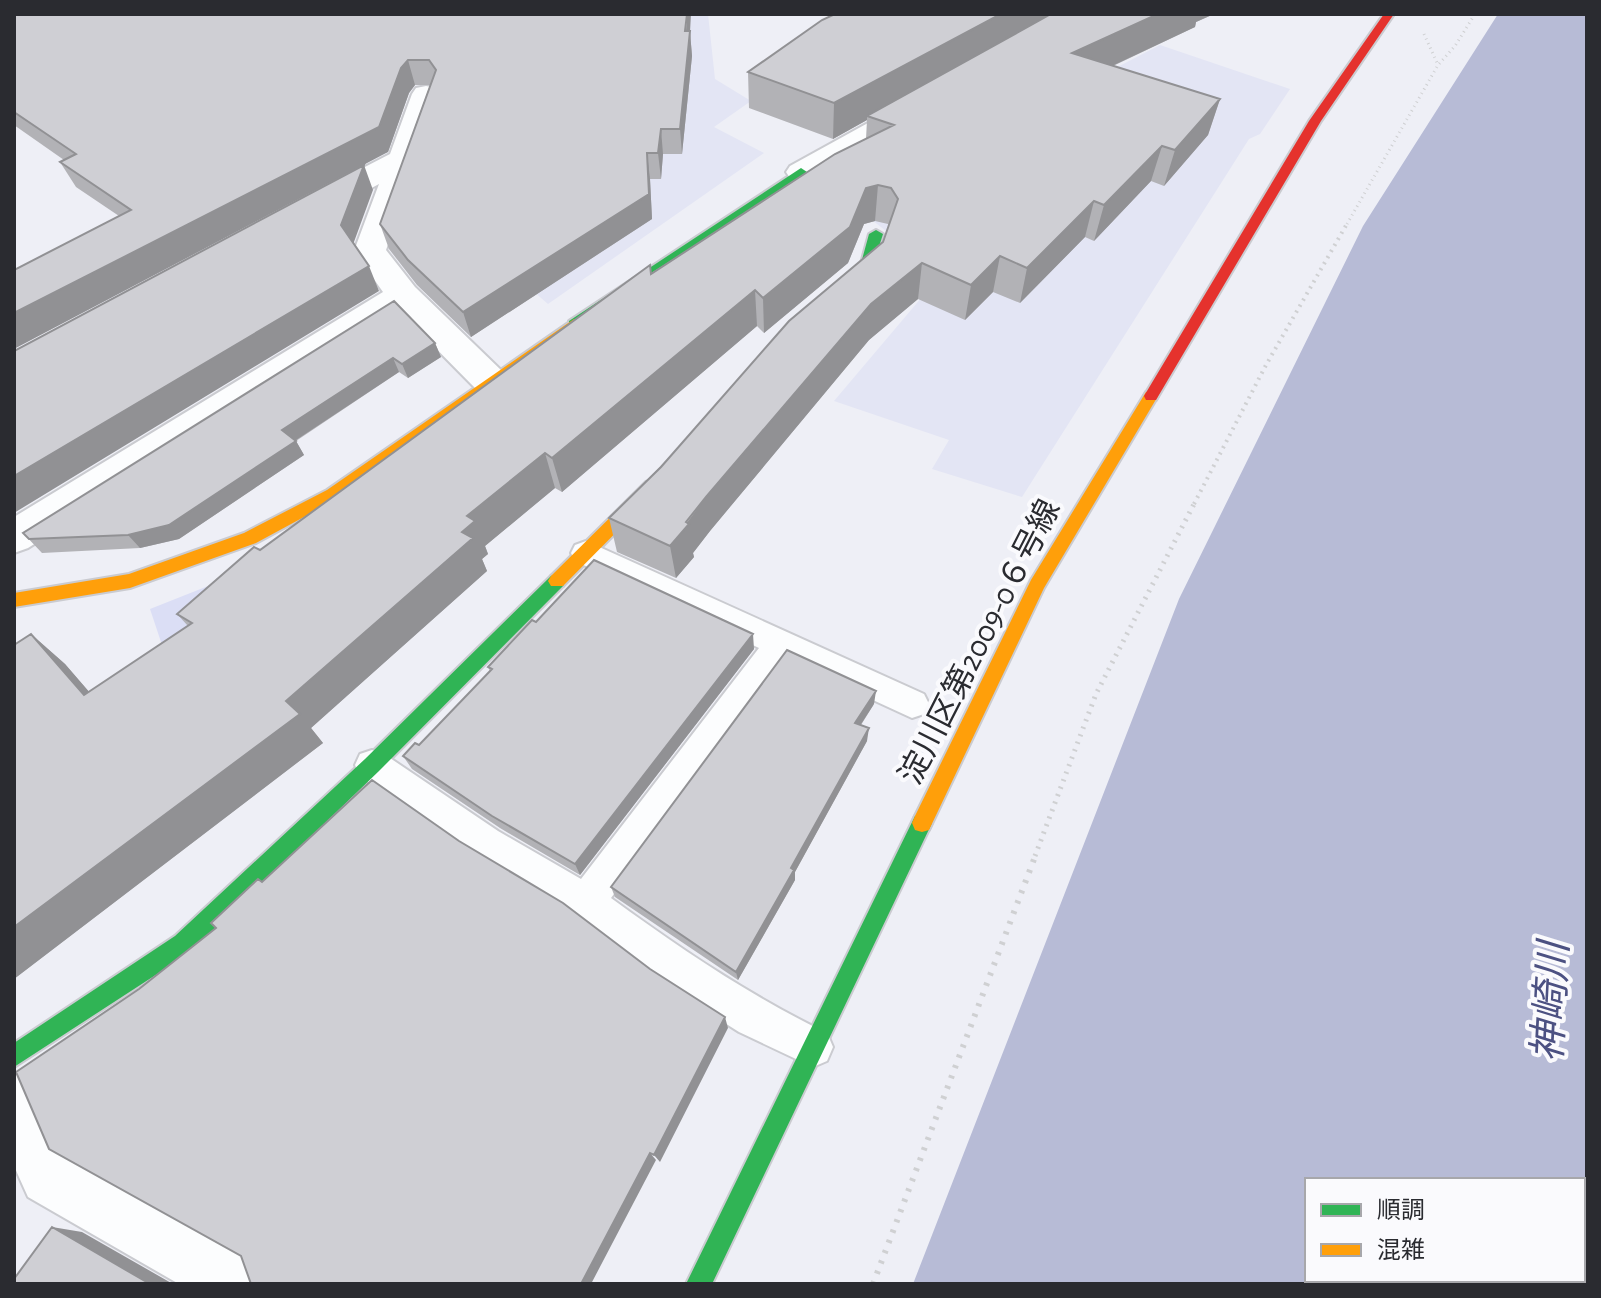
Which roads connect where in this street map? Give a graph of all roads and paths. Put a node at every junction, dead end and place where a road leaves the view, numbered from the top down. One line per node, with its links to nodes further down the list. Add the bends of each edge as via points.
1 (1389, 14): 22 (street, 淀川区第2009-0６号線, via 1315,121 1037,585)
2 (1475, 14): 4 (path)
3 (1425, 23): 4 (path, via 1423,32)
4 (1438, 65): 27 (path, via 1266,365 1096,694)
5 (426, 94): 7 (street)
6 (938, 96): 8 (street)
7 (404, 158): 9 (street); 11 (street, via 370,251)
8 (801, 172): 13 (street)
9 (293, 218)
10 (876, 234): 12 (street, via 866,269)
11 (403, 295): 13 (street); 15 (street)
12 (820, 308)
13 (490, 381): 17 (street, via 333,494 250,538 130,581)
14 (660, 477): 16 (street)
15 (14, 537)
16 (586, 553): 18 (lane); 20 (street)
17 (14, 600)
18 (781, 643): 19 (lane); 21 (lane)
19 (912, 704)
20 (372, 765): 21 (lane, via 485,843); 23 (street, via 183,944)
21 (586, 902): 22 (lane, via 671,966 753,1018)
22 (813, 1047): 26 (street, 淀川区第2009-0６号線)
23 (14, 1056)
24 (14, 1101): 25 (street, via 49,1176)
25 (240, 1284)
26 (699, 1284)
27 (873, 1284)

